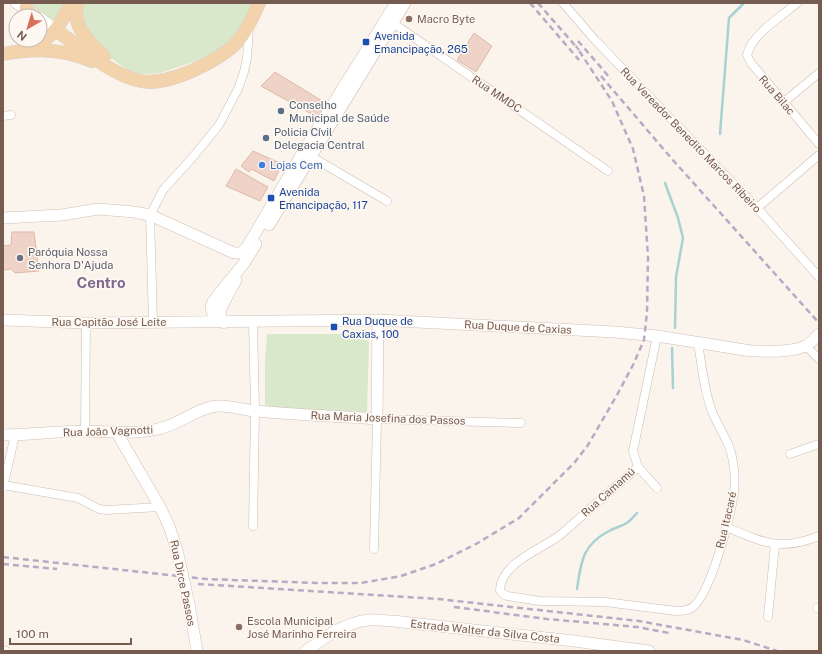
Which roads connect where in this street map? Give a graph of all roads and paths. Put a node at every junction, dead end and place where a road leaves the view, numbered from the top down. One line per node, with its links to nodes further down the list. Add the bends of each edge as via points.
1 (71, 3): 11 (main road)
2 (77, 3): 17 (main road, via 75,12 80,30 103,57)
3 (259, 3): 10 (main road)
4 (396, 3): 8 (main road)
5 (405, 3): 8 (main road)
6 (564, 3): 24 (street, Rua Vereador Benedito Marcos Ribeiro, via 595,40)
7 (797, 3): 18 (street, Rua Bilac, via 752,42 747,55 750,63)
8 (389, 21): 20 (main road); 22 (street, Rua MMDC)
9 (48, 24): 11 (main road)
10 (249, 25): 17 (main road, via 238,41 214,60 167,80 152,83); 25 (street, via 247,58 238,89 219,125 163,190)
11 (56, 30): 12 (main road); 15 (main road)
12 (48, 39)
13 (19, 48): 14 (main road)
14 (6, 54): 15 (main road, via 43,50 61,52)
15 (106, 67): 17 (main road)
16 (819, 73): 18 (street)
17 (124, 76)
18 (784, 102): 19 (street, Rua Bilac)
19 (819, 144)
20 (307, 154): 23 (street); 27 (main road, via 247,247 241,253); 28 (main road)
21 (819, 155): 24 (street)
22 (608, 171)
23 (388, 201)
24 (757, 208): 29 (street, Rua Vereador Benedito Marcos Ribeiro)
25 (150, 215): 26 (main road, via 98,209 62,215); 27 (main road); 34 (street)
26 (3, 218)
27 (234, 253): 30 (main road, via 236,263)
28 (245, 262): 30 (main road); 38 (main road, via 220,310)
29 (819, 277)
30 (222, 290): 31 (main road, via 211,307)
31 (213, 315): 35 (main road, Rua Capitão José Leite); 38 (main road)
32 (3, 320): 37 (main road, Rua Capitão José Leite)
33 (378, 320): 36 (main road, Rua Duque de Caxias); 39 (main road, Rua Duque de Caxias, via 559,328); 44 (main road)
34 (153, 322): 35 (main road, Rua Capitão José Leite); 37 (main road, Rua Capitão José Leite)
35 (199, 322): 38 (main road, Rua Duque de Caxias)
36 (253, 322): 38 (main road, Rua Duque de Caxias); 43 (street)
37 (86, 323): 46 (street)
38 (224, 323)
39 (657, 336): 41 (main road, Rua Duque de Caxias); 52 (street, Rua Camamú, via 635,439 634,451)
40 (812, 341): 41 (main road, Rua Duque de Caxias, via 794,349 750,351); 42 (street)
41 (698, 343): 57 (street, Rua Itacaré, via 709,400 734,462 734,493)
42 (819, 359)
43 (256, 411): 44 (main road, Rua Maria Josefina dos Passos); 47 (main road, Rua João Vagnotti, via 216,406 158,429); 56 (street)
44 (377, 419): 45 (street, Rua Maria Josefina dos Passos); 60 (street)
45 (521, 423)
46 (85, 431): 47 (main road, Rua João Vagnotti); 49 (main road, Rua João Vagnotti)
47 (117, 433): 55 (main road, Rua Dirce Passos)
48 (3, 435): 49 (main road, Rua João Vagnotti)
49 (15, 435): 53 (street)
50 (819, 444): 51 (street)
51 (790, 454)
52 (638, 467): 54 (street); 61 (street, Rua Camamú, via 559,536 521,558 502,579 500,590 507,596 522,599 605,602)
53 (3, 486): 55 (street, via 78,498 106,510)
54 (658, 488)
55 (160, 507): 65 (main road, Rua Dirce Passos, bridge, via 177,550)
56 (253, 526)
57 (726, 527): 59 (street); 61 (street, Rua Itacaré, via 714,568 698,602 685,611)
58 (819, 536): 59 (street, via 797,544)
59 (774, 544): 62 (street)
60 (374, 549)
61 (676, 611)
62 (768, 617)
63 (3, 650): 64 (street)
64 (6, 651)
65 (197, 651)
66 (306, 651): 67 (main road, Estrada Walter da Silva Costa, via 346,626 368,620)
67 (648, 651)

